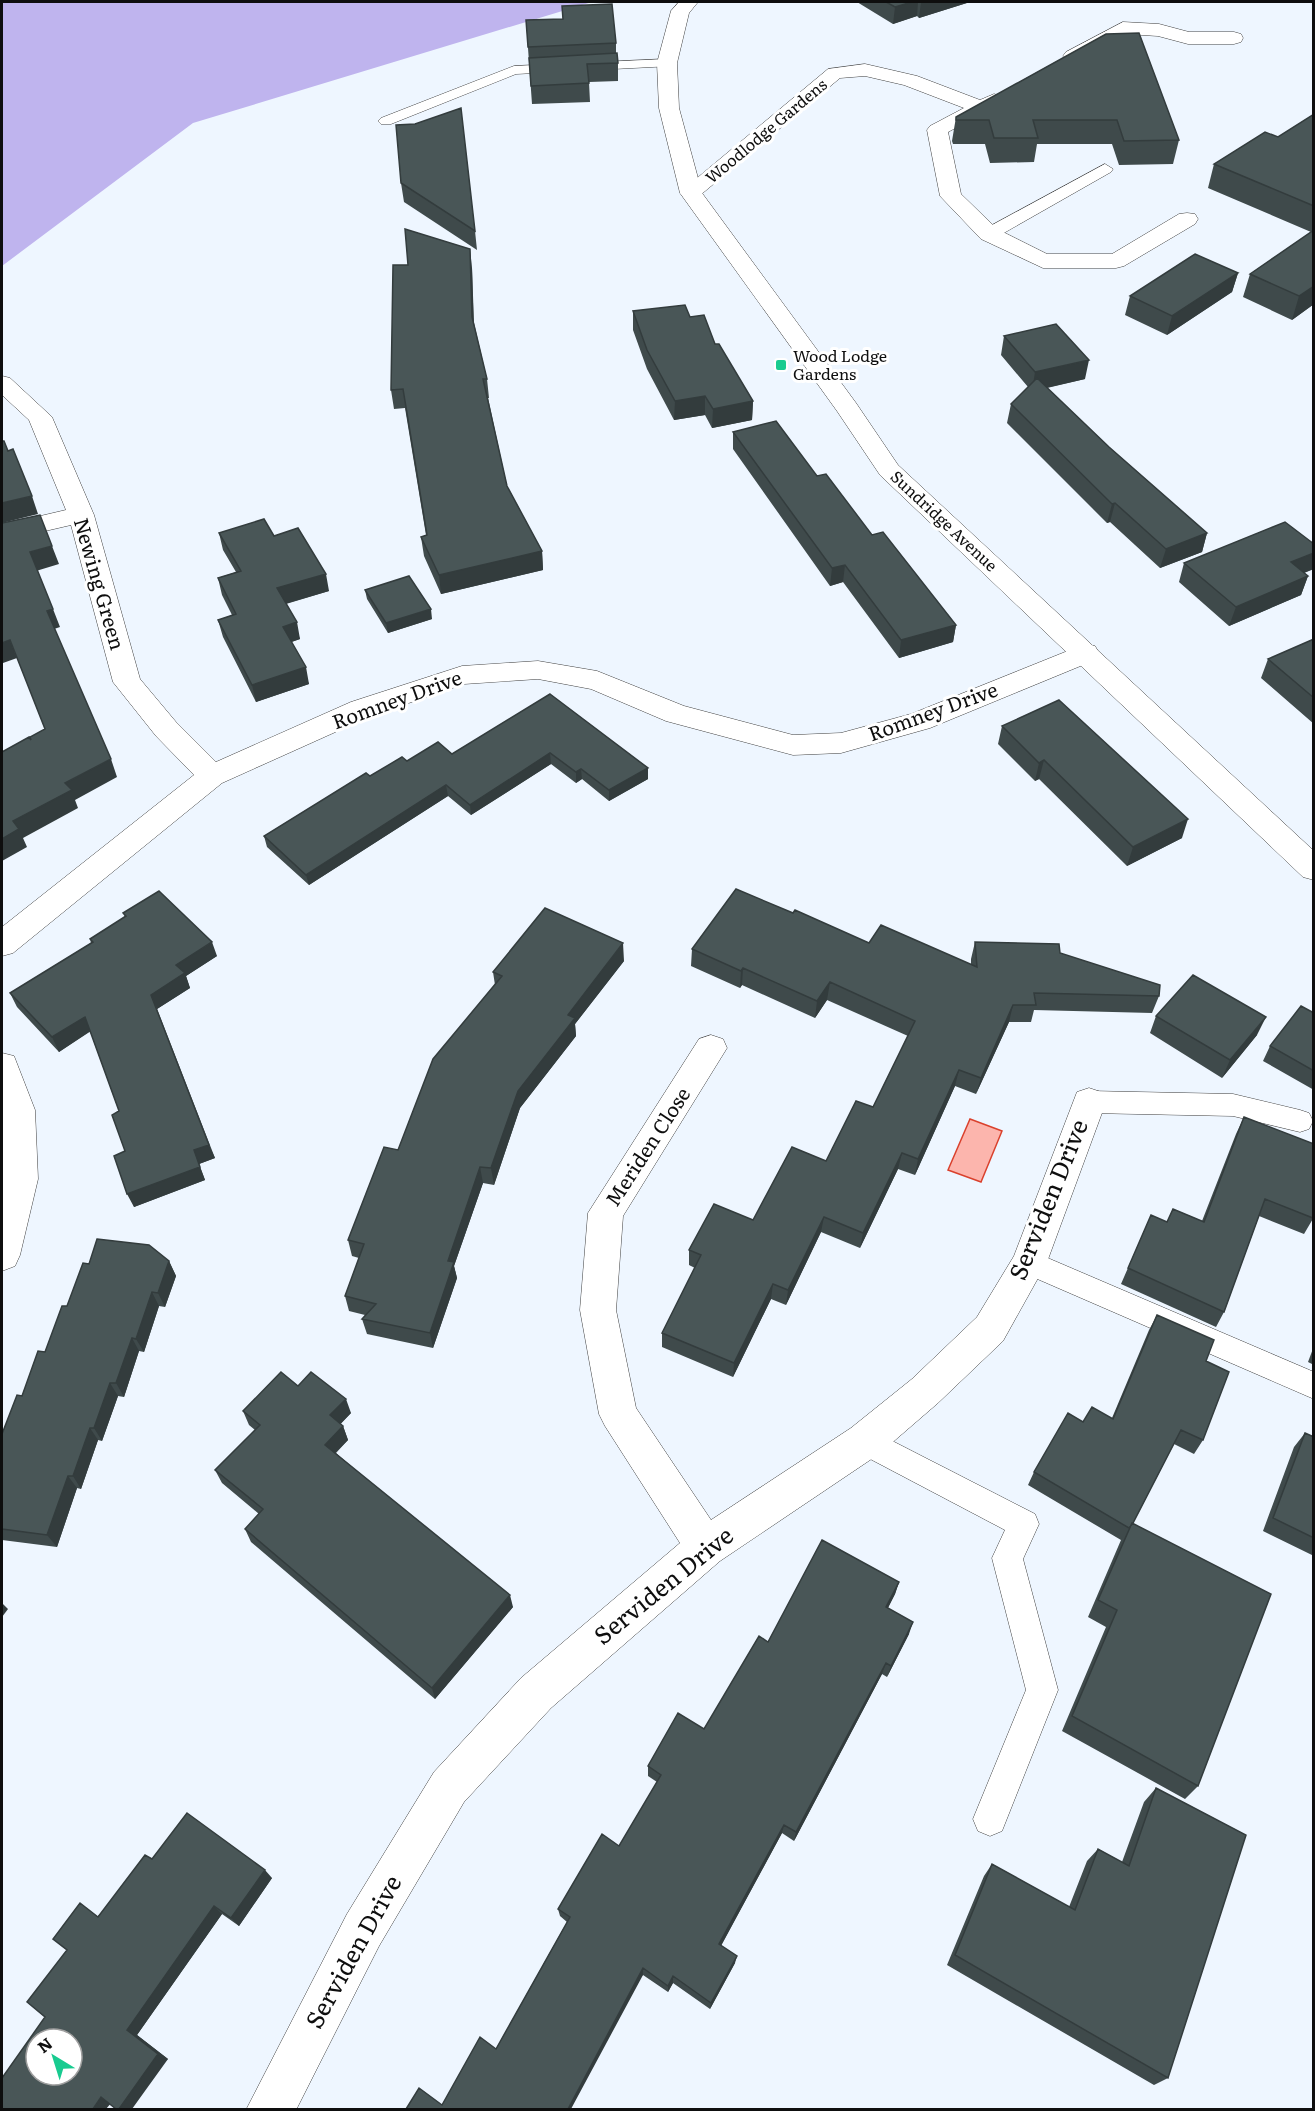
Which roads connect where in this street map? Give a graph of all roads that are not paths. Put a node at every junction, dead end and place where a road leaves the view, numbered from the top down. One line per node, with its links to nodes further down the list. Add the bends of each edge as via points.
1 (689, 2): 3 (street, Sundridge Avenue, via 680,11)
2 (1234, 38): 4 (street, via 1188,38 1159,30 1123,28)
3 (667, 63): 7 (lane, via 514,70); 9 (street, Sundridge Avenue, via 669,108)
4 (1052, 68)
5 (1011, 90): 6 (street)
6 (981, 107): 9 (street, Woodlodge Gardens, via 910,80 865,70 835,73); 11 (street, via 937,130 951,196)
7 (386, 121)
8 (1105, 168): 11 (lane)
9 (691, 193): 15 (street, Sundridge Avenue, via 889,470)
10 (1187, 219): 11 (street, via 1116,261 1043,261)
11 (989, 234)
12 (2, 383): 13 (street, Newing Green, via 40,417)
13 (81, 515): 14 (street); 16 (street, Newing Green, via 127,682)
14 (2, 533)
15 (1085, 653): 16 (street, Romney Drive, via 920,721 842,743 793,745 676,714 597,680 538,670 462,675 362,709); 17 (street, Sundridge Avenue)
16 (212, 776): 18 (street, Romney Drive)
17 (1314, 869)
18 (2, 944)
19 (711, 1048): 27 (street, Meriden Close, via 606,1213 598,1310 618,1413)
20 (2, 1066): 23 (street, via 18,1110 21,1179)
21 (1089, 1102): 22 (lane, via 1233,1105); 24 (street, Serviden Drive)
22 (1300, 1121)
23 (2, 1255)
24 (1029, 1262): 25 (lane); 26 (street, Serviden Drive, via 990,1329 926,1391)
25 (1314, 1386)
26 (865, 1441): 27 (street, Serviden Drive); 28 (lane, via 1024,1524 1007,1558 1042,1690)
27 (706, 1547): 29 (street, Serviden Drive, via 536,1692 449,1787 363,1930)
28 (990, 1820)
29 (270, 2109)

